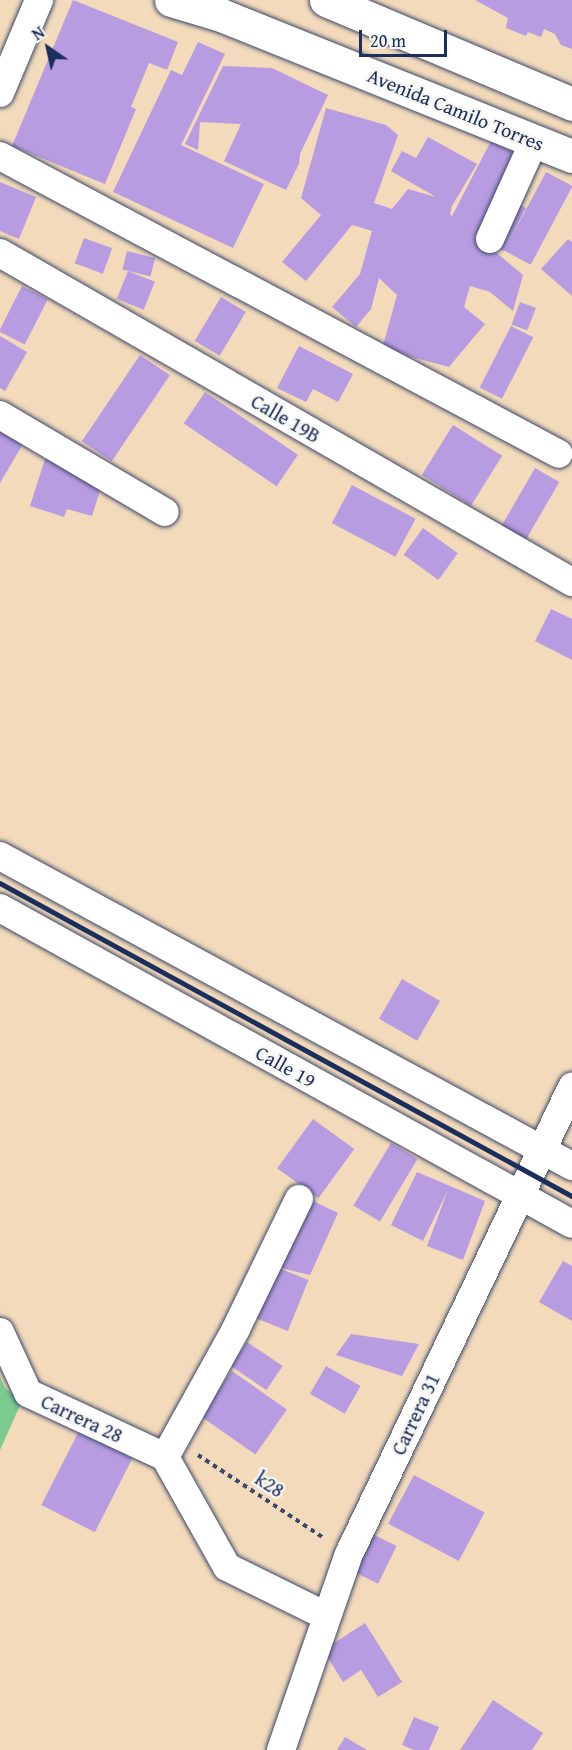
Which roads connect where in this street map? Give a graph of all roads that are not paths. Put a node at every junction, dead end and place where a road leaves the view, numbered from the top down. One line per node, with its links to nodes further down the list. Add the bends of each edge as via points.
1 (39, 0): 4 (street)
2 (171, 0): 6 (main road, Avenida Camilo Torres, via 221,15)
3 (326, 0): 5 (main road)
4 (0, 93)
5 (572, 104)
6 (534, 141): 8 (main road, Avenida Camilo Torres); 9 (street)
7 (0, 156): 12 (street)
8 (572, 156)
9 (490, 239)
10 (0, 253): 14 (street, Calle 19B)
11 (0, 416): 13 (street)
12 (559, 454)
13 (165, 512)
14 (572, 582)
15 (0, 856): 18 (street)
16 (0, 908): 20 (street, Calle 19)
17 (572, 1087): 18 (street, Carrera 31)
18 (541, 1149): 19 (street); 20 (street, Carrera 31)
19 (572, 1166)
20 (518, 1195): 22 (street, Calle 19); 25 (street, Carrera 31, via 349,1554)
21 (299, 1199): 24 (street, via 236,1329)
22 (572, 1224)
23 (0, 1332): 24 (street, Carrera 28, via 28,1393)
24 (170, 1448): 25 (street, via 227,1567)
25 (326, 1617): 26 (street, Carrera 31)
26 (280, 1750)

